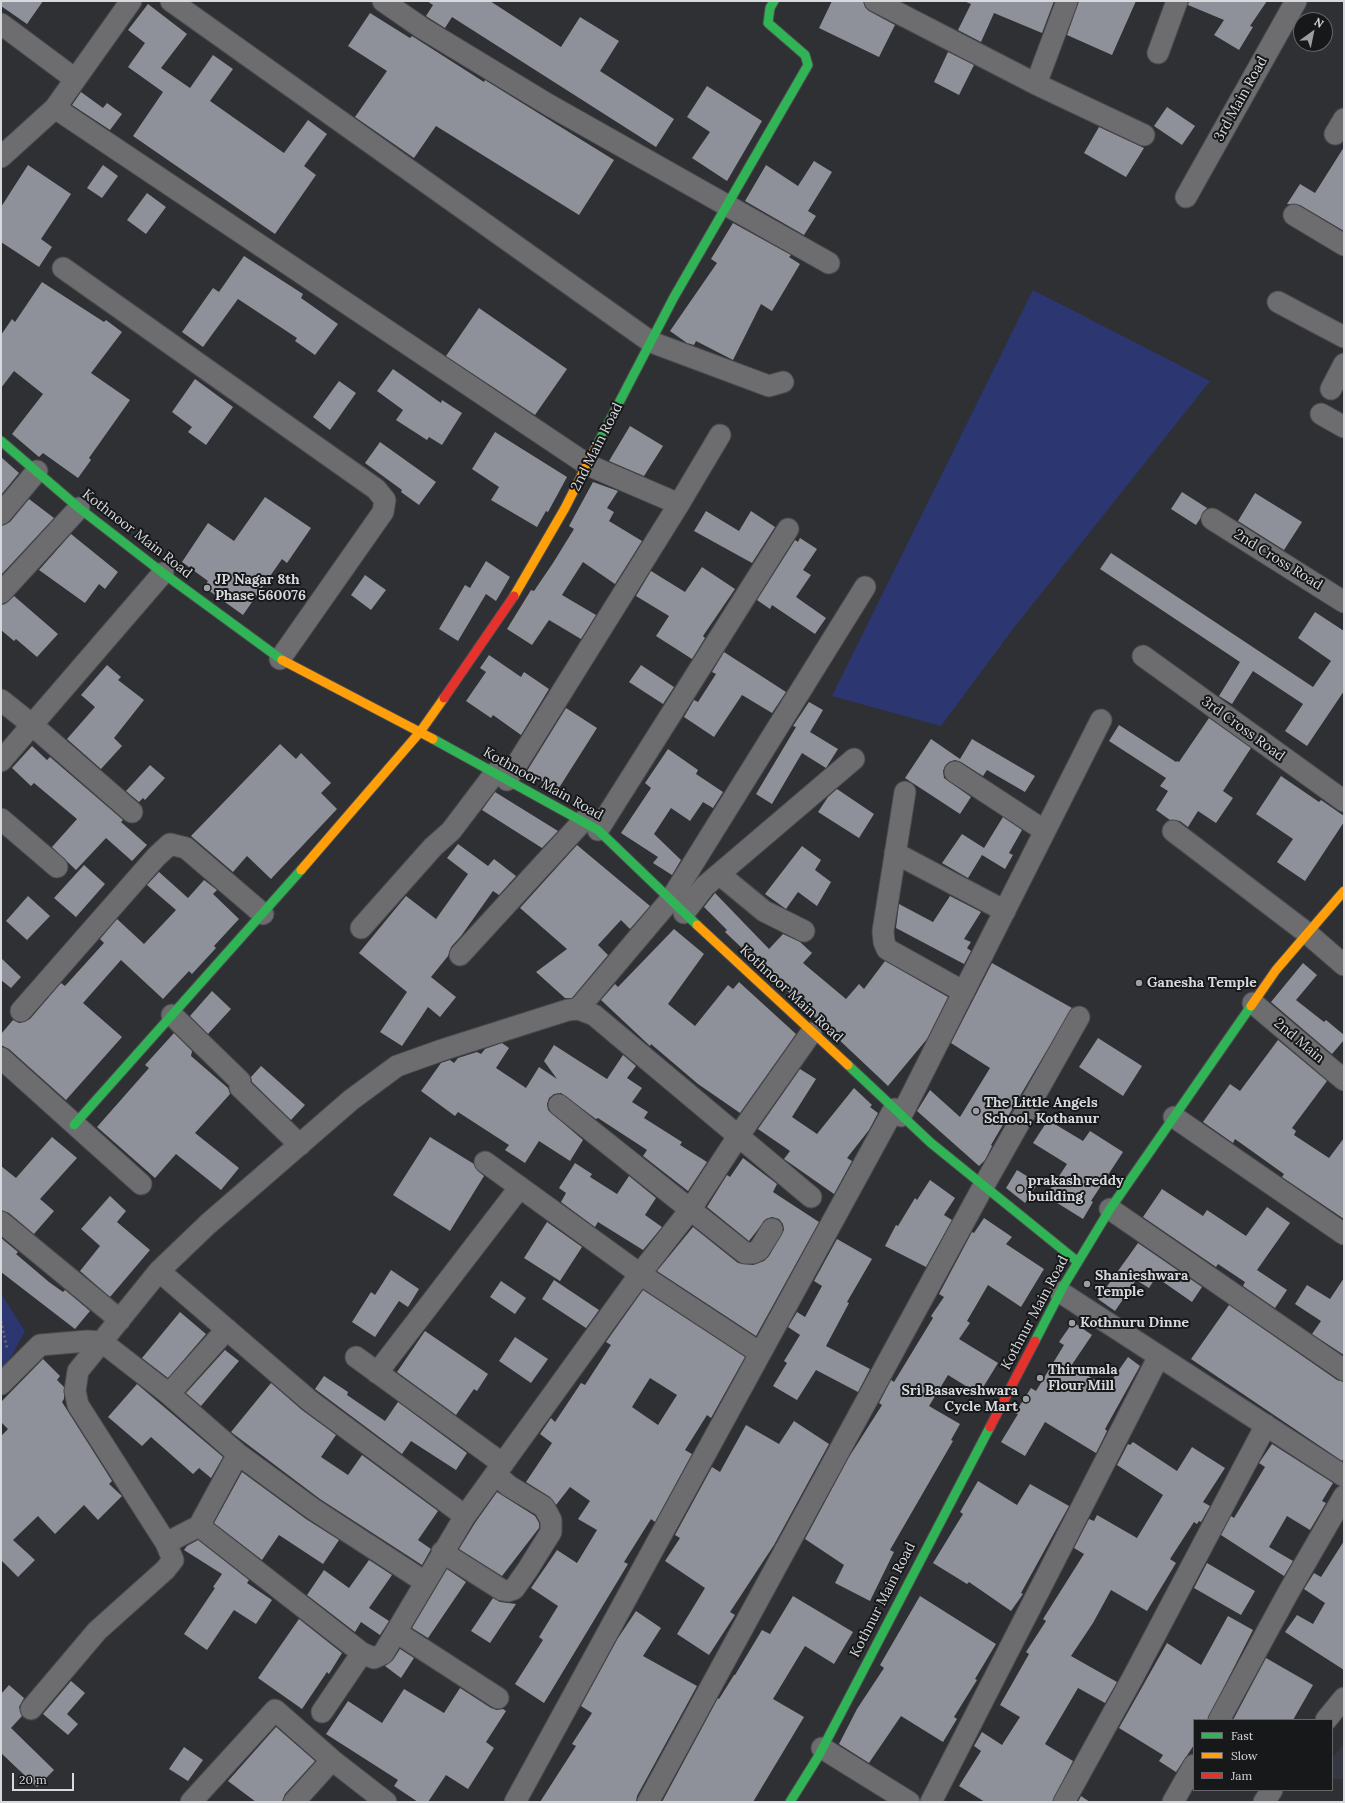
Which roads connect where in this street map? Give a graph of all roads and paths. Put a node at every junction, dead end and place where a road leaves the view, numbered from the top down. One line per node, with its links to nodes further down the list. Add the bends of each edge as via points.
1 (131, 1): 11 (street)
2 (171, 1): 24 (street)
3 (383, 1): 17 (street, via 422,28 549,105)
4 (774, 1): 17 (street, 2nd Main Road, via 770,8 768,23 805,55 808,65)
5 (875, 1): 12 (street)
6 (1067, 1): 12 (street)
7 (1178, 1): 10 (street)
8 (1296, 1): 16 (street, 3rd Main Road)
9 (1, 24): 11 (street)
10 (1158, 53)
11 (75, 79): 13 (street)
12 (1036, 84): 14 (street)
13 (55, 108): 15 (street); 32 (street)
14 (1144, 135)
15 (3, 152)
16 (1186, 197)
17 (726, 206): 20 (street); 24 (street, 2nd Main Road)
18 (1294, 215): 19 (street)
19 (1344, 245)
20 (829, 264)
21 (63, 268): 44 (street, via 376,489 385,500 383,512)
22 (1278, 302): 23 (street)
23 (1344, 337)
24 (652, 342): 26 (street, via 768,386); 32 (street, 2nd Main Road)
25 (1344, 364): 27 (street)
26 (783, 382)
27 (1331, 389)
28 (1321, 414): 29 (street)
29 (1344, 427)
30 (720, 435): 34 (street)
31 (1, 441): 33 (street, Kothnoor Main Road)
32 (588, 465): 34 (street); 48 (street, 2nd Main Road, via 507,607)
33 (37, 472): 35 (street, Kothnoor Main Road); 36 (street)
34 (679, 504): 52 (street)
35 (79, 508): 39 (street, Kothnoor Main Road); 41 (street)
36 (1, 514)
37 (1212, 519): 42 (street, 2nd Cross Road)
38 (788, 529): 57 (street)
39 (163, 573): 44 (street, Kothnoor Main Road); 47 (street)
40 (865, 587): 64 (street)
41 (1, 593)
42 (1344, 602)
43 (1143, 656): 54 (street, 3rd Cross Road)
44 (280, 659): 48 (street, Kothnoor Main Road)
45 (1, 700): 47 (street)
46 (1101, 720): 58 (street)
47 (31, 724): 50 (street); 55 (street)
48 (420, 732): 52 (street, Kothnoor Main Road); 66 (street, 2nd Main Road)
49 (854, 759): 62 (street)
50 (1, 761)
51 (955, 772): 58 (street)
52 (501, 777): 57 (street, Kothnoor Main Road); 67 (street, via 433,847)
53 (905, 792): 60 (street)
54 (1344, 801)
55 (132, 812)
56 (1, 819): 61 (street)
57 (590, 826): 64 (street, Kothnoor Main Road); 70 (street)
58 (1046, 831): 65 (street)
59 (1173, 831): 69 (street)
60 (895, 853): 65 (street); 72 (street, via 883,931 886,949)
61 (57, 867)
62 (719, 874): 64 (street); 68 (street, via 764,911)
63 (1344, 892): 69 (street, Kothnur Main Road)
64 (677, 906): 74 (street); 78 (street, Kothnoor Main Road)
65 (1005, 911): 72 (street)
66 (263, 914): 75 (street, via 186,848 170,844); 76 (street, 2nd Main Road)
67 (361, 928)
68 (804, 930)
69 (1308, 933): 71 (street); 73 (street, Kothnur Main Road, via 1276,970)
70 (460, 955)
71 (1344, 965)
72 (964, 992): 82 (street)
73 (1254, 1003): 80 (street, 2nd Main); 83 (street, Kothnur Main Road)
74 (578, 1009): 85 (street, via 594,1015); 86 (street, via 568,1010 397,1066 351,1100)
75 (21, 1011)
76 (172, 1015): 84 (street, 2nd Main Road); 86 (street, via 240,1081 240,1086)
77 (1079, 1017): 89 (street)
78 (811, 1033): 82 (street, Kothnoor Main Road); 85 (street)
79 (1, 1058): 84 (street)
80 (1344, 1080)
81 (559, 1105): 93 (street)
82 (897, 1112): 89 (street, Kothnoor Main Road); 106 (street)
83 (1174, 1117): 92 (street, Kothnur Main Road); 96 (street)
84 (74, 1124): 88 (street)
85 (739, 1135): 91 (street); 93 (street)
86 (300, 1145): 98 (street, via 208,1224)
87 (485, 1162): 90 (street)
88 (141, 1184)
89 (983, 1187): 97 (street, Kothnoor Main Road); 139 (street)
90 (520, 1188): 99 (street); 110 (street)
91 (811, 1197)
92 (1110, 1209): 97 (street, Kothnur Main Road); 109 (street)
93 (690, 1210): 95 (street, via 745,1253 759,1250); 99 (street)
94 (1, 1222): 101 (street)
95 (772, 1229)
96 (1344, 1234)
97 (1078, 1262): 100 (street, Kothnur Main Road)
98 (159, 1271): 101 (street); 103 (street)
99 (640, 1274): 106 (street); 115 (street)
100 (1060, 1292): 107 (street); 131 (street, Kothnur Main Road)
101 (120, 1320): 104 (street)
102 (1, 1321): 105 (path)
103 (227, 1329): 112 (street); 118 (street, via 310,1400)
104 (95, 1341): 111 (street, via 40,1345); 112 (street); 120 (street, via 78,1371 75,1391 78,1405)
105 (8, 1351)
106 (760, 1353): 138 (street)
107 (1159, 1356): 113 (street); 142 (street)
108 (356, 1357): 110 (street)
109 (1344, 1370)
110 (377, 1373): 115 (street)
111 (1, 1384)
112 (169, 1394): 114 (street)
113 (1266, 1425): 116 (street); 143 (street)
114 (238, 1454): 119 (street); 122 (street, via 313,1509)
115 (499, 1469): 118 (street); 121 (street, via 509,1486 544,1508 551,1520 551,1532 528,1569 514,1589 502,1590)
116 (1344, 1476)
117 (1344, 1496): 129 (street)
118 (465, 1516): 121 (street)
119 (199, 1526): 120 (street); 124 (street)
120 (166, 1543): 127 (street, via 173,1560 166,1570 96,1631)
121 (442, 1552): 122 (street)
122 (425, 1582): 123 (street)
123 (396, 1632): 124 (street, via 383,1654 374,1658); 125 (street)
124 (362, 1653): 128 (street)
125 (498, 1698)
126 (1344, 1698): 130 (street)
127 (31, 1709)
128 (322, 1712)
129 (1220, 1719)
130 (1327, 1719)
131 (822, 1748): 140 (street, Kothnur Main Road); 141 (street)
132 (332, 1760): 135 (street, via 275,1710); 136 (street); 137 (street)
133 (1193, 1767): 144 (street)
134 (1271, 1791): 145 (street)
135 (191, 1802)
136 (294, 1802)
137 (386, 1802)
138 (515, 1802)
139 (648, 1802)
140 (790, 1802)
141 (909, 1802)
142 (931, 1802)
143 (1064, 1802)
144 (1173, 1802)
145 (1264, 1802)

